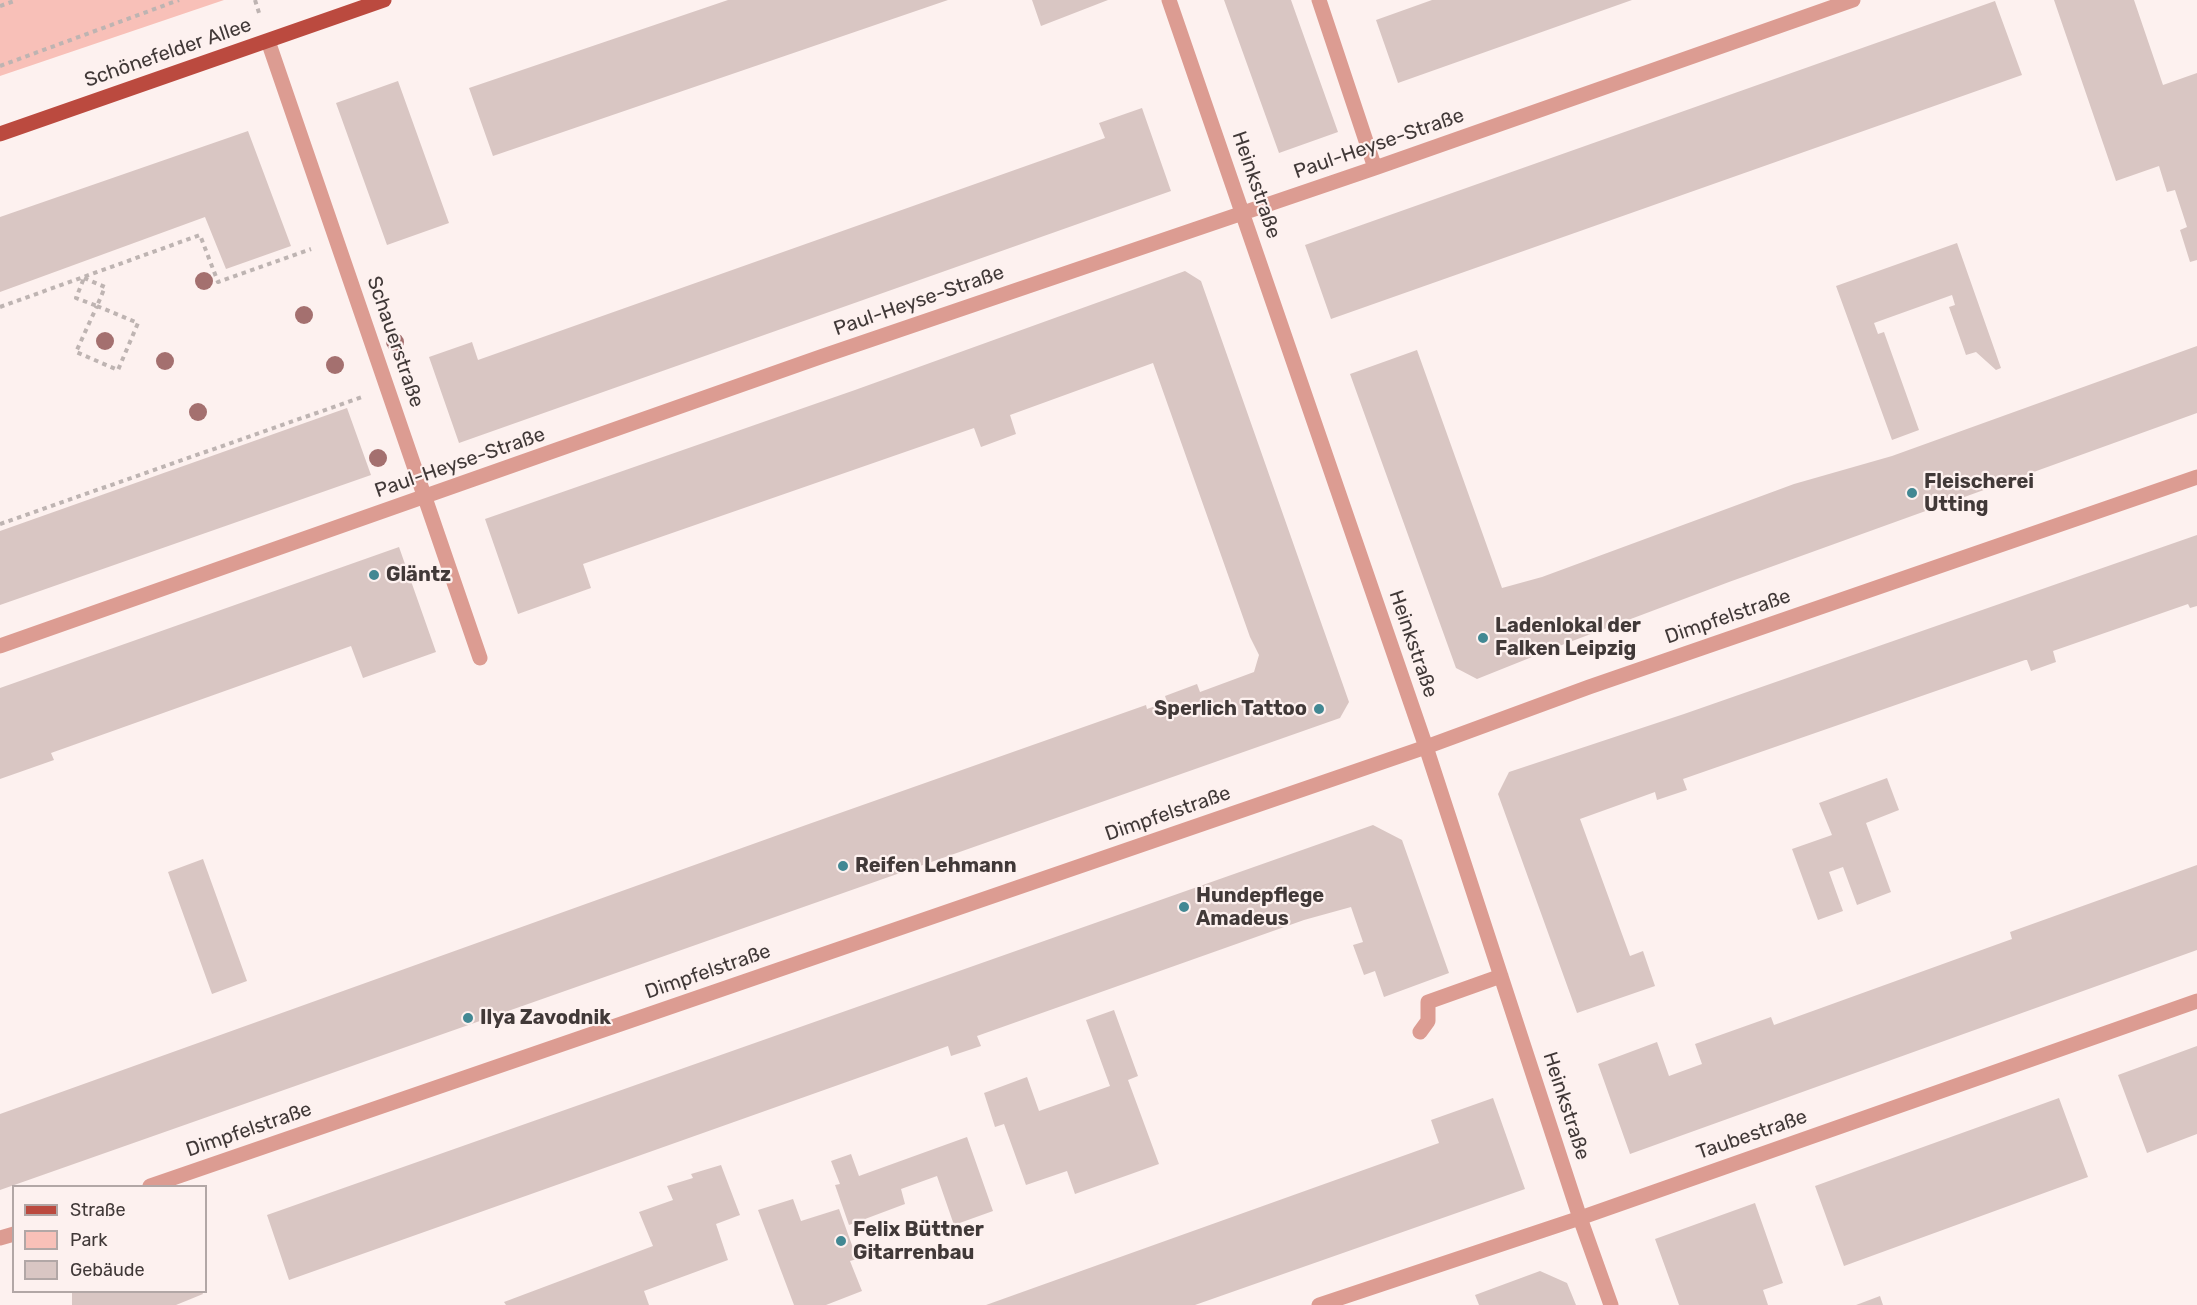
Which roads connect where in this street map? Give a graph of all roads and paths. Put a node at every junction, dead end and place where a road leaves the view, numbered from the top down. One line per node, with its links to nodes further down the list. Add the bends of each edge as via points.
1 (17, 0): 7 (path)
2 (179, 0): 9 (path)
3 (384, 0): 8 (main road, Schönefelder Allee)
4 (1169, 0): 12 (street, Heinkstraße)
5 (1319, 0): 11 (street)
6 (1853, 0): 11 (street, Paul-Heyse-Straße)
7 (2, 4)
8 (268, 40): 10 (main road, Schönefelder Allee); 13 (street, Schauerstraße)
9 (0, 66)
10 (0, 134)
11 (1375, 168): 12 (street, Paul-Heyse-Straße)
12 (1243, 212): 19 (street, Paul-Heyse-Straße); 23 (street, Heinkstraße)
13 (337, 239): 14 (path, via 218,282 200,235); 17 (street, Schauerstraße)
14 (84, 278): 15 (path, via 105,287); 15 (path, via 76,298); 16 (path)
15 (97, 306): 15 (path, via 138,322 118,370 76,352)
16 (0, 307)
17 (388, 388): 19 (street, Schauerstraße); 20 (path)
18 (2197, 477): 23 (street, Dimpfelstraße)
19 (426, 497): 21 (street, Paul-Heyse-Straße); 22 (street, Schauerstraße)
20 (0, 524)
21 (0, 646)
22 (480, 658)
23 (1426, 747): 24 (street, Heinkstraße); 27 (street, Dimpfelstraße)
24 (1501, 976): 26 (street, via 1428,1002 1428,1021); 28 (street, Heinkstraße)
25 (2197, 1001): 28 (street, Taubestraße)
26 (1420, 1032)
27 (153, 1185)
28 (1580, 1218): 29 (street, Taubestraße); 30 (street, Heinkstraße)
29 (1319, 1305)
30 (1611, 1305)

